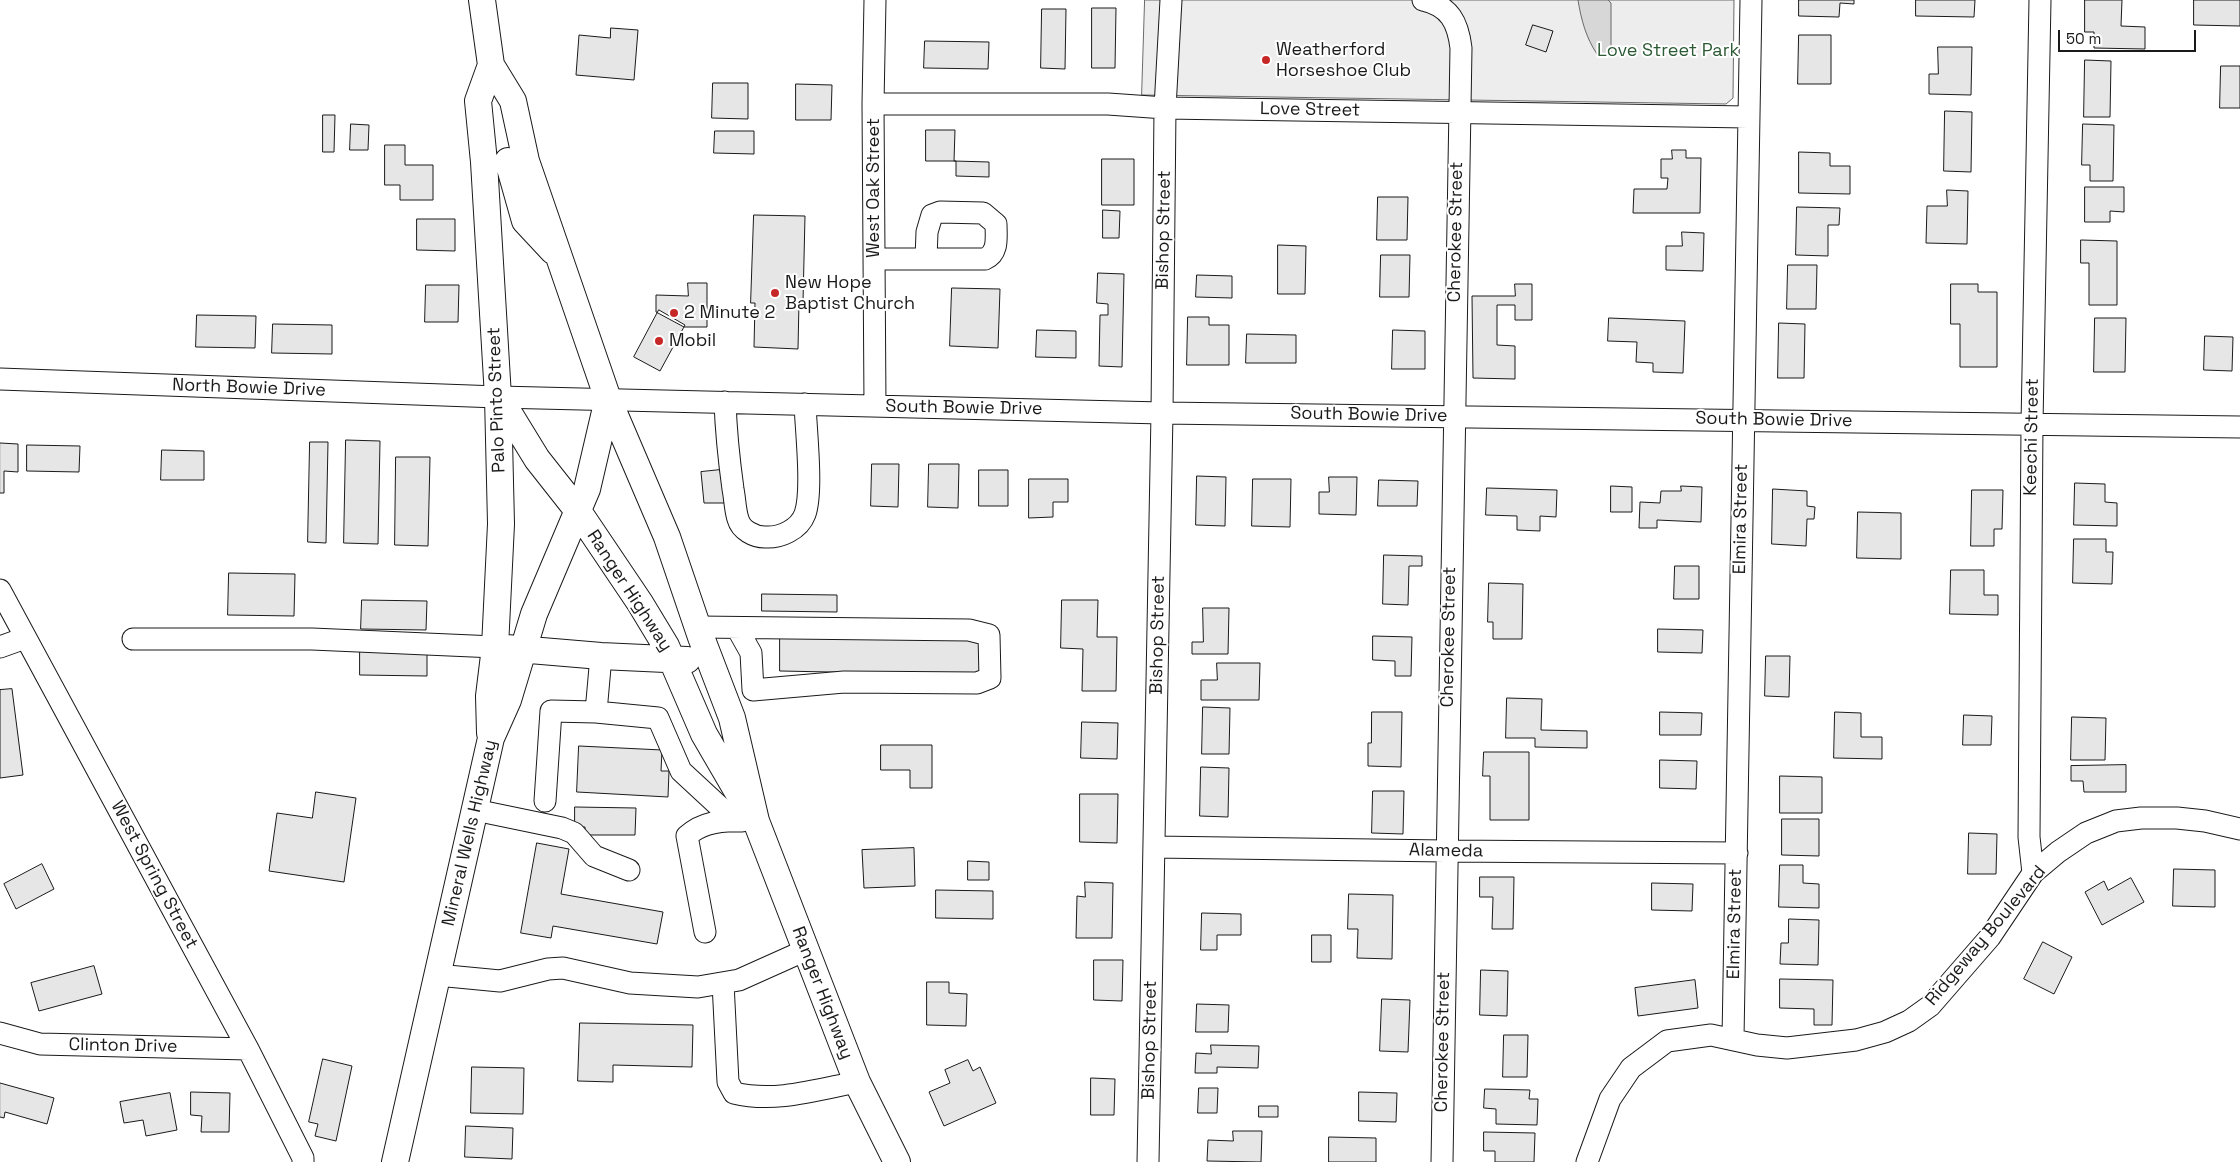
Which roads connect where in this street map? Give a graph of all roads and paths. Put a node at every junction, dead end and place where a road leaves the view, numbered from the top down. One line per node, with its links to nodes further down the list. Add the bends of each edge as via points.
1 (482, 0): 7 (main road, Palo Pinto Street)
2 (876, 0): 8 (street, West Oak Street)
3 (1171, 0): 9 (street, Bishop Street)
4 (1424, 0): 10 (street, Cherokee Street, via 1440,7 1454,19 1459,33)
5 (1750, 0): 11 (street, Elmira Street)
6 (2040, 0): 24 (street, Keechi Street)
7 (490, 65): 12 (main road, Palo Pinto Street, via 512,101); 12 (main road, Palo Pinto Street, via 478,101)
8 (873, 104): 9 (street, Love Street, via 1108,104); 13 (street, West Oak Street)
9 (1165, 108): 10 (street, Love Street); 21 (street, Bishop Street)
10 (1459, 112): 11 (street, Love Street); 22 (street, Cherokee Street)
11 (1748, 117): 23 (street, Elmira Street)
12 (506, 161): 16 (main road, Palo Pinto Street); 17 (main road, Palo Pinto Street, via 558,257)
13 (874, 259): 14 (street); 20 (street, West Oak Street)
14 (926, 259)
15 (0, 379): 16 (street, North Bowie Drive)
16 (498, 397): 17 (street, South Bowie Drive); 26 (main road, Ranger Highway, via 537,459); 27 (main road, Palo Pinto Street)
17 (608, 399): 18 (street, South Bowie Drive); 26 (main road, Mineral Wells Highway, via 587,489); 29 (main road, Ranger Highway, via 666,537)
18 (725, 402): 19 (street, South Bowie Drive); 19 (street, via 727,445 738,521 748,532 767,538 791,531 805,514 808,490)
19 (805, 404): 20 (street, South Bowie Drive)
20 (875, 406): 21 (street, South Bowie Drive)
21 (1162, 412): 22 (street, South Bowie Drive); 45 (street, Bishop Street)
22 (1453, 416): 23 (street, South Bowie Drive); 46 (street, Cherokee Street)
23 (1743, 420): 24 (street, South Bowie Drive); 47 (street, Elmira Street)
24 (2032, 424): 25 (street, South Bowie Drive); 49 (street, Keechi Street, via 2029,837)
25 (2240, 426)
26 (578, 512): 35 (main road, Mineral Wells Highway); 37 (main road, Ranger Highway, via 640,603)
27 (501, 524): 33 (main road, Palo Pinto Street); 35 (main road, via 514,575 512,630)
28 (0, 590): 31 (street, West Spring Street)
29 (698, 626): 30 (street); 38 (main road, Ranger Highway)
30 (737, 628): 30 (street, via 969,630 989,635 990,678 977,683 844,682 753,690 751,653)
31 (26, 638): 34 (street); 56 (street, West Spring Street)
32 (134, 639): 33 (street, via 312,640)
33 (495, 647): 35 (main road); 40 (main road, Palo Pinto Street, via 489,696)
34 (0, 648)
35 (522, 649): 36 (main road); 40 (main road, Mineral Wells Highway, via 508,700)
36 (601, 656): 37 (main road); 39 (street)
37 (672, 659): 38 (main road); 43 (main road, Ranger Highway)
38 (710, 660): 43 (main road, Ranger Highway, via 732,718)
39 (596, 712): 41 (street, via 550,711); 43 (street, via 658,718 681,771)
40 (491, 738): 42 (main road, Mineral Wells Highway)
41 (545, 801)
42 (475, 810): 48 (street, via 562,828 574,833 594,856); 52 (main road, Mineral Wells Highway)
43 (745, 821): 50 (street, via 718,820 687,836); 51 (main road, Ranger Highway)
44 (2240, 829): 49 (street, Ridgeway Boulevard, via 2177,818 2116,822 2086,833)
45 (1154, 847): 46 (street, Alameda); 63 (street, Bishop Street)
46 (1446, 851): 47 (street, Alameda); 64 (street, Cherokee Street)
47 (1737, 853): 55 (street, Elmira Street)
48 (629, 870)
49 (2033, 873): 55 (street, Ridgeway Boulevard, via 1990,937 1930,1006 1909,1021 1856,1040 1814,1047 1757,1045)
50 (705, 932)
51 (806, 950): 53 (street, via 739,980); 57 (main road, Ranger Highway)
52 (437, 975): 53 (street, via 500,981 563,968 630,983 698,987); 60 (main road, Mineral Wells Highway)
53 (723, 983): 57 (street, via 728,1082 734,1093 772,1098)
54 (0, 1033): 56 (street, Clinton Drive, via 40,1044)
55 (1732, 1038): 65 (street, Ridgeway Boulevard, via 1710,1035 1667,1041 1631,1068 1610,1099)
56 (248, 1049): 59 (street, West Spring Street, via 303,1158)
57 (857, 1082): 58 (main road, Ranger Highway)
58 (880, 1129): 61 (main road); 62 (main road, Ranger Highway)
59 (302, 1162)
60 (394, 1162)
61 (880, 1162)
62 (897, 1162)
63 (1148, 1162)
64 (1442, 1162)
65 (1587, 1162)

